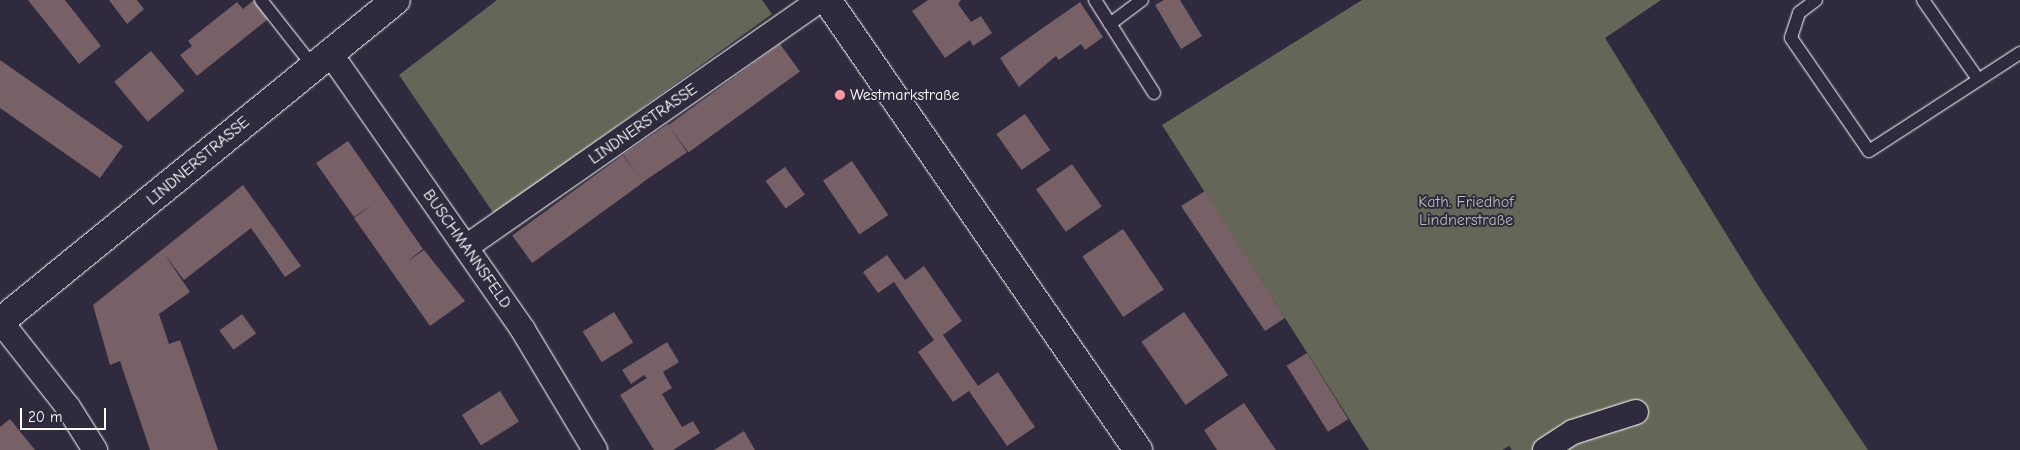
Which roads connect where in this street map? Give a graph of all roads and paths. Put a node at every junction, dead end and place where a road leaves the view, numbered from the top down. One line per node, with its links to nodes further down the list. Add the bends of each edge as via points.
1 (261, 0): 11 (lane)
2 (396, 0): 11 (street, LINDNERSTRASSE)
3 (820, 0): 14 (street, LINDNERSTRASSE)
4 (827, 0): 19 (street)
5 (1095, 0): 9 (lane)
6 (1142, 0): 9 (lane)
7 (1816, 0): 12 (lane, via 1799,14 1791,38 1869,151)
8 (1923, 0): 12 (lane)
9 (1110, 24): 13 (lane)
10 (2020, 54): 12 (lane)
11 (321, 59): 14 (street, BUSCHMANNSFELD); 15 (street, LINDNERSTRASSE)
12 (1978, 79)
13 (1154, 93)
14 (466, 247): 18 (street, BUSCHMANNSFELD)
15 (0, 322): 17 (street, via 68,407)
16 (1636, 412): 20 (street, via 1573,432)
17 (95, 450)
18 (596, 450)
19 (1138, 450)
20 (1545, 450)

